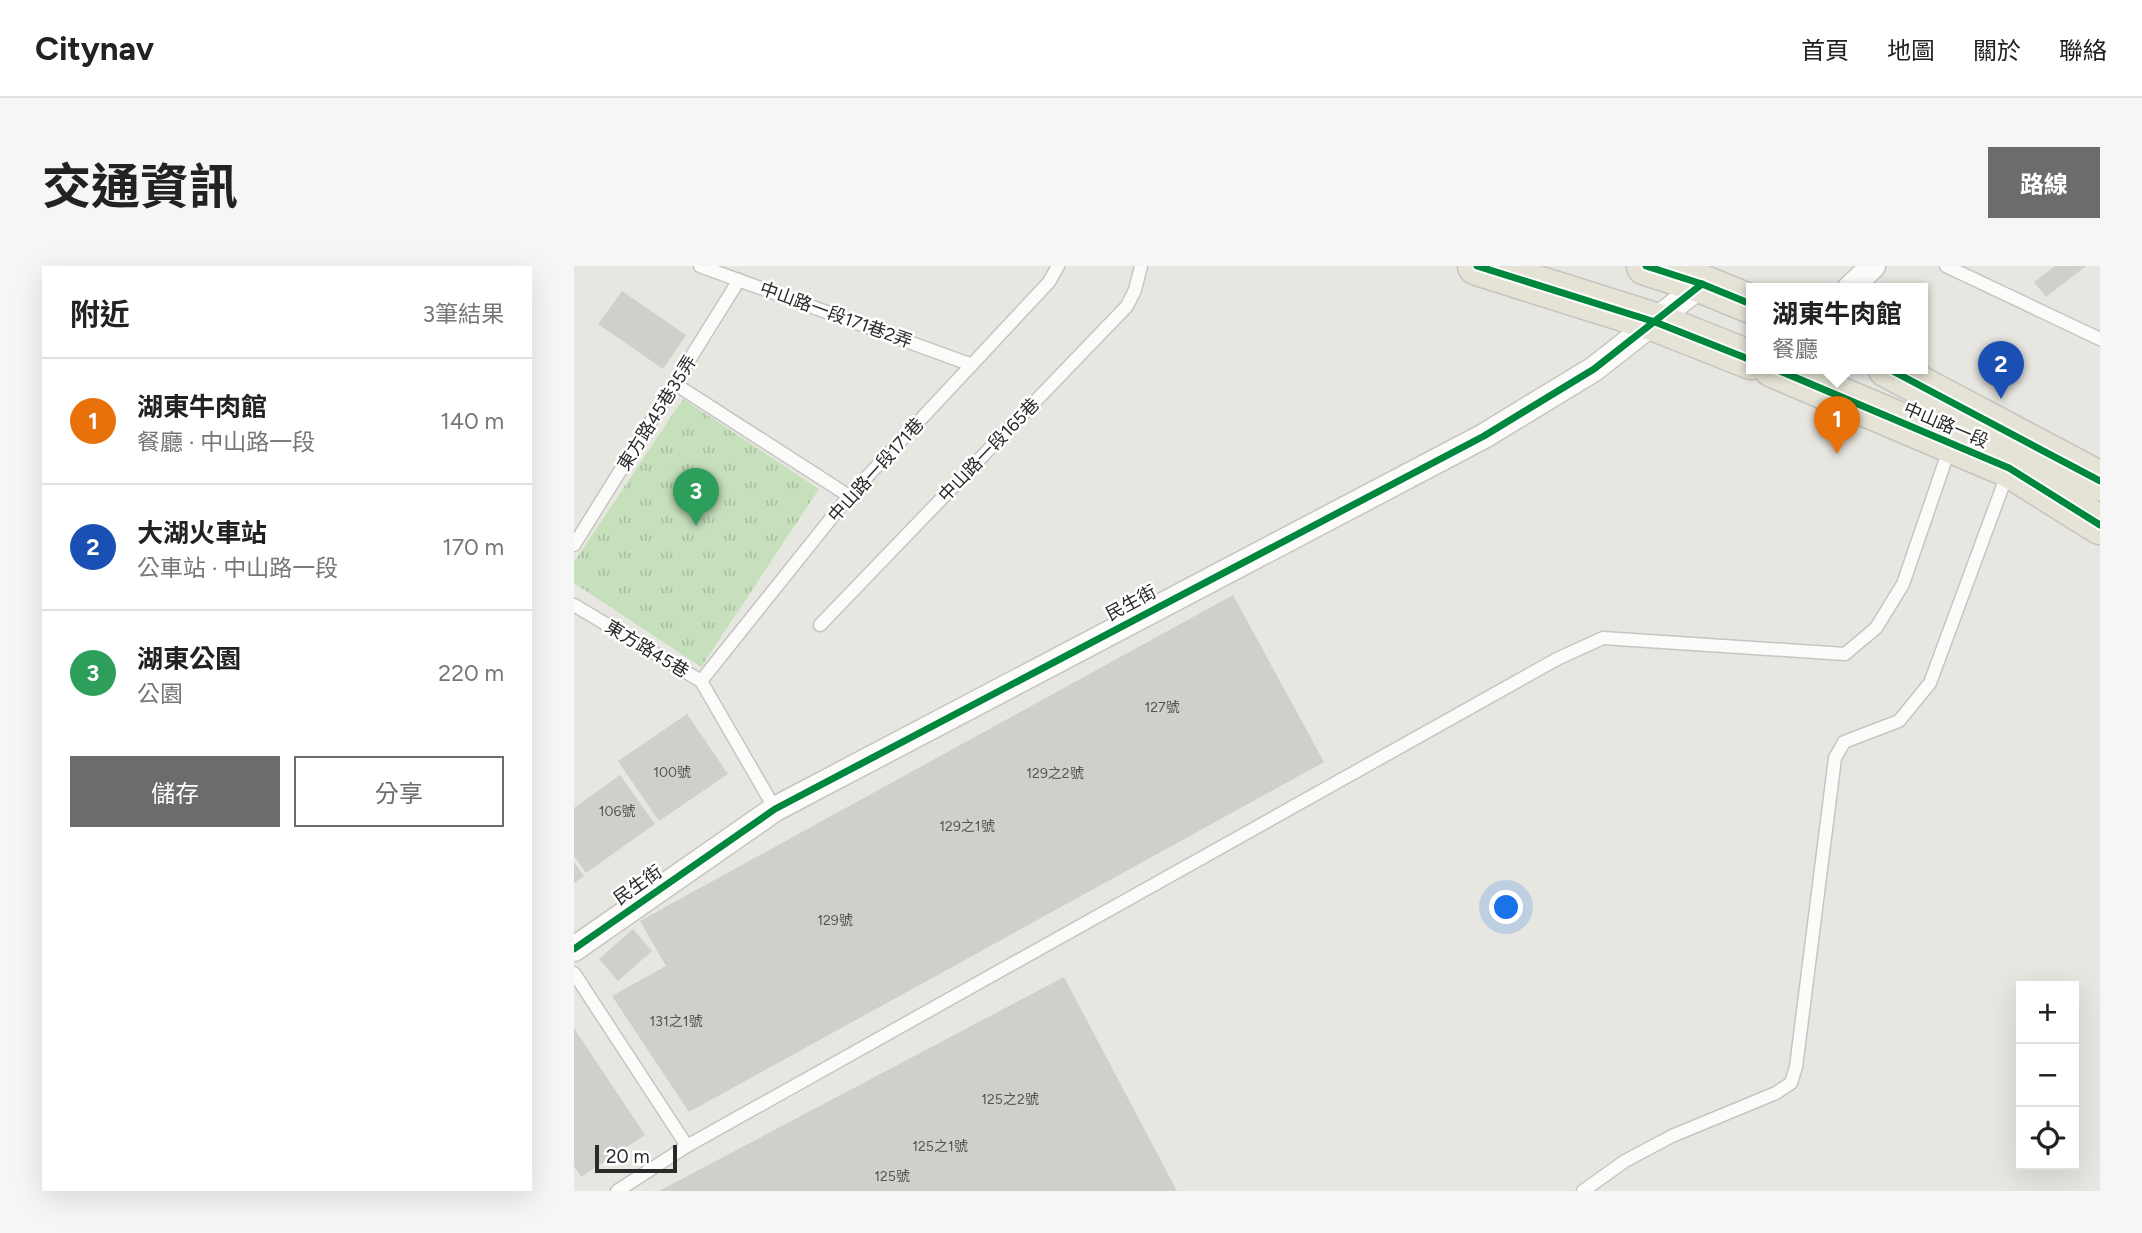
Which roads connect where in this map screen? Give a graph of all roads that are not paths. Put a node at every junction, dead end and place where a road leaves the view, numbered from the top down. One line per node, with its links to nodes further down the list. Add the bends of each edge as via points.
1 (701, 266): 8 (lane, 中山路一段171巷2弄)
2 (1058, 266): 15 (lane, 中山路一段171巷, via 1049,282)
3 (1141, 266): 26 (lane, 中山路一段165巷, via 1127,306)
4 (1477, 266): 12 (main road)
5 (1646, 266): 10 (main road)
6 (1873, 266): 9 (street)
7 (1946, 266): 13 (lane)
8 (739, 280): 15 (lane, 中山路一段171巷2弄); 18 (lane, 東方路45巷35弄)
9 (1855, 283)
10 (1702, 284): 11 (main road); 12 (street, 民生街)
11 (1746, 302)
12 (1655, 322): 14 (main road); 28 (street, 民生街, via 1594,369 1484,436)
13 (2100, 339)
14 (1746, 358)
15 (972, 365): 22 (lane, 中山路一段171巷)
16 (1793, 374): 19 (main road, 中山路一段)
17 (1898, 374): 21 (main road, 中山路一段)
18 (675, 384): 22 (lane); 24 (lane, 東方路45巷35弄)
19 (1951, 444): 20 (main road, 中山路一段); 31 (lane, via 1903,584 1876,628 1845,654 1603,638 1545,666)
20 (2009, 468): 23 (main road, 中山路一段); 33 (lane, via 1930,683 1899,721 1844,742 1835,758 1797,1067 1791,1083 1672,1136)
21 (2100, 481)
22 (849, 496): 27 (lane, 中山路一段171巷)
23 (2100, 525)
24 (574, 545)
25 (574, 605): 27 (lane, 東方路45巷)
26 (820, 625)
27 (701, 681): 28 (lane, 東方路45巷)
28 (775, 809): 29 (street, 民生街)
29 (574, 949)
30 (574, 973): 31 (lane)
31 (687, 1146): 32 (lane)
32 (617, 1191)
33 (1583, 1191)

